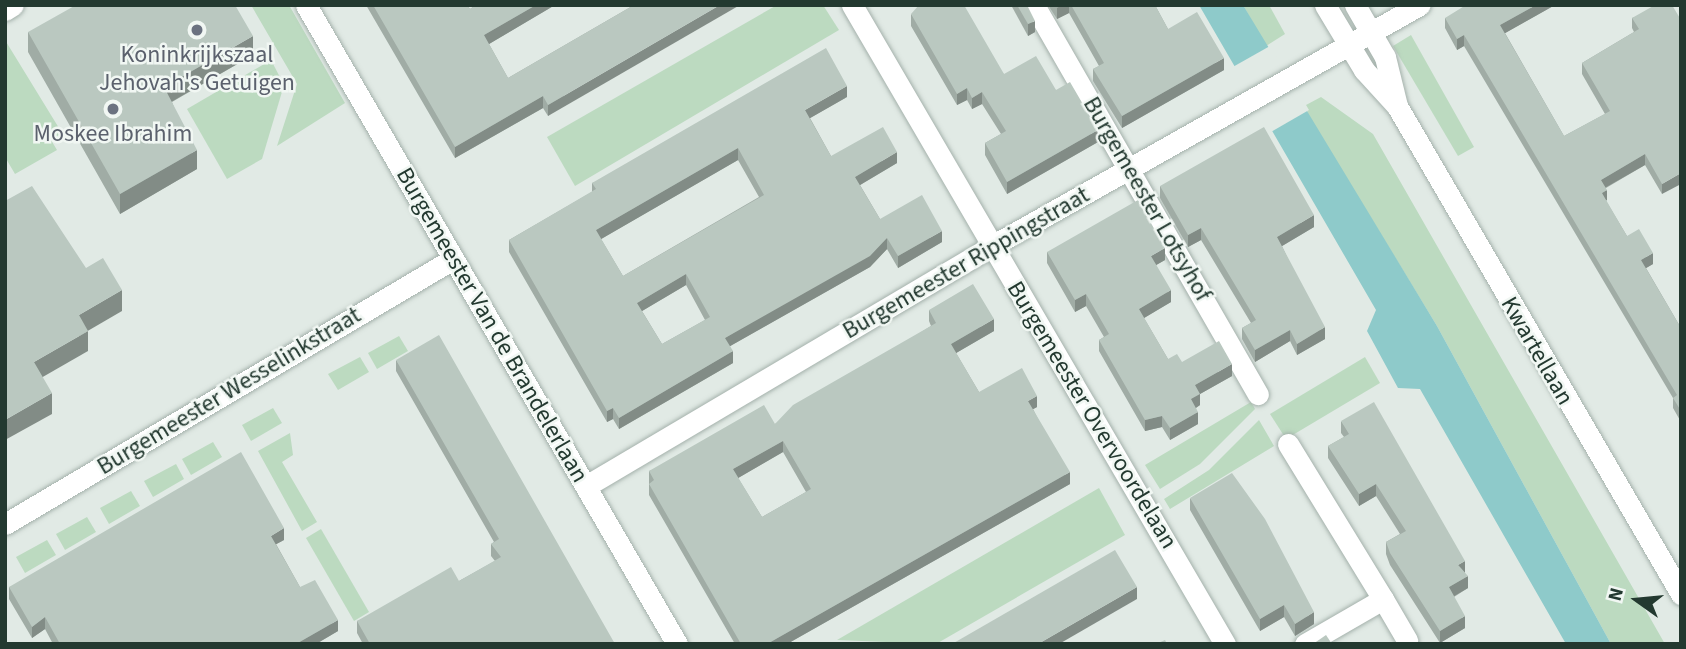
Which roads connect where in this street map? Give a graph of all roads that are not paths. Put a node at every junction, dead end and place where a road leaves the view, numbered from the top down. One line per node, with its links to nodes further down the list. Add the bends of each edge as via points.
1 (13, 5): 8 (street)
2 (306, 5): 14 (street, Burgemeester Van de Brandelerlaan)
3 (852, 5): 13 (street, Burgemeester Overvoordelaan)
4 (1034, 5): 12 (street, Burgemeester Lotsyhof)
5 (1325, 5): 10 (street, Kwartellaan)
6 (1355, 5): 9 (street, Kwartellaan)
7 (1420, 5): 9 (street, Burgemeester Rippingstraat)
8 (5, 10)
9 (1371, 33): 10 (street, Burgemeester Rippingstraat); 11 (street, Kwartellaan, via 1395,84)
10 (1349, 45): 11 (street, Kwartellaan); 12 (street, Burgemeester Rippingstraat)
11 (1397, 106): 19 (street, Kwartellaan)
12 (1130, 169): 13 (street, Burgemeester Rippingstraat); 15 (street, Burgemeester Lotsyhof)
13 (990, 247): 17 (street, Burgemeester Rippingstraat); 23 (street, Burgemeester Overvoordelaan)
14 (453, 259): 17 (street, Burgemeester Van de Brandelerlaan); 18 (street, Burgemeester Wesselinkstraat)
15 (1258, 394)
16 (1288, 443): 20 (street)
17 (586, 486): 22 (street, Burgemeester Van de Brandelerlaan)
18 (5, 524)
19 (1681, 594)
20 (1383, 599): 21 (street); 24 (street)
21 (1407, 640)
22 (677, 644)
23 (1225, 644)
24 (1305, 644)

